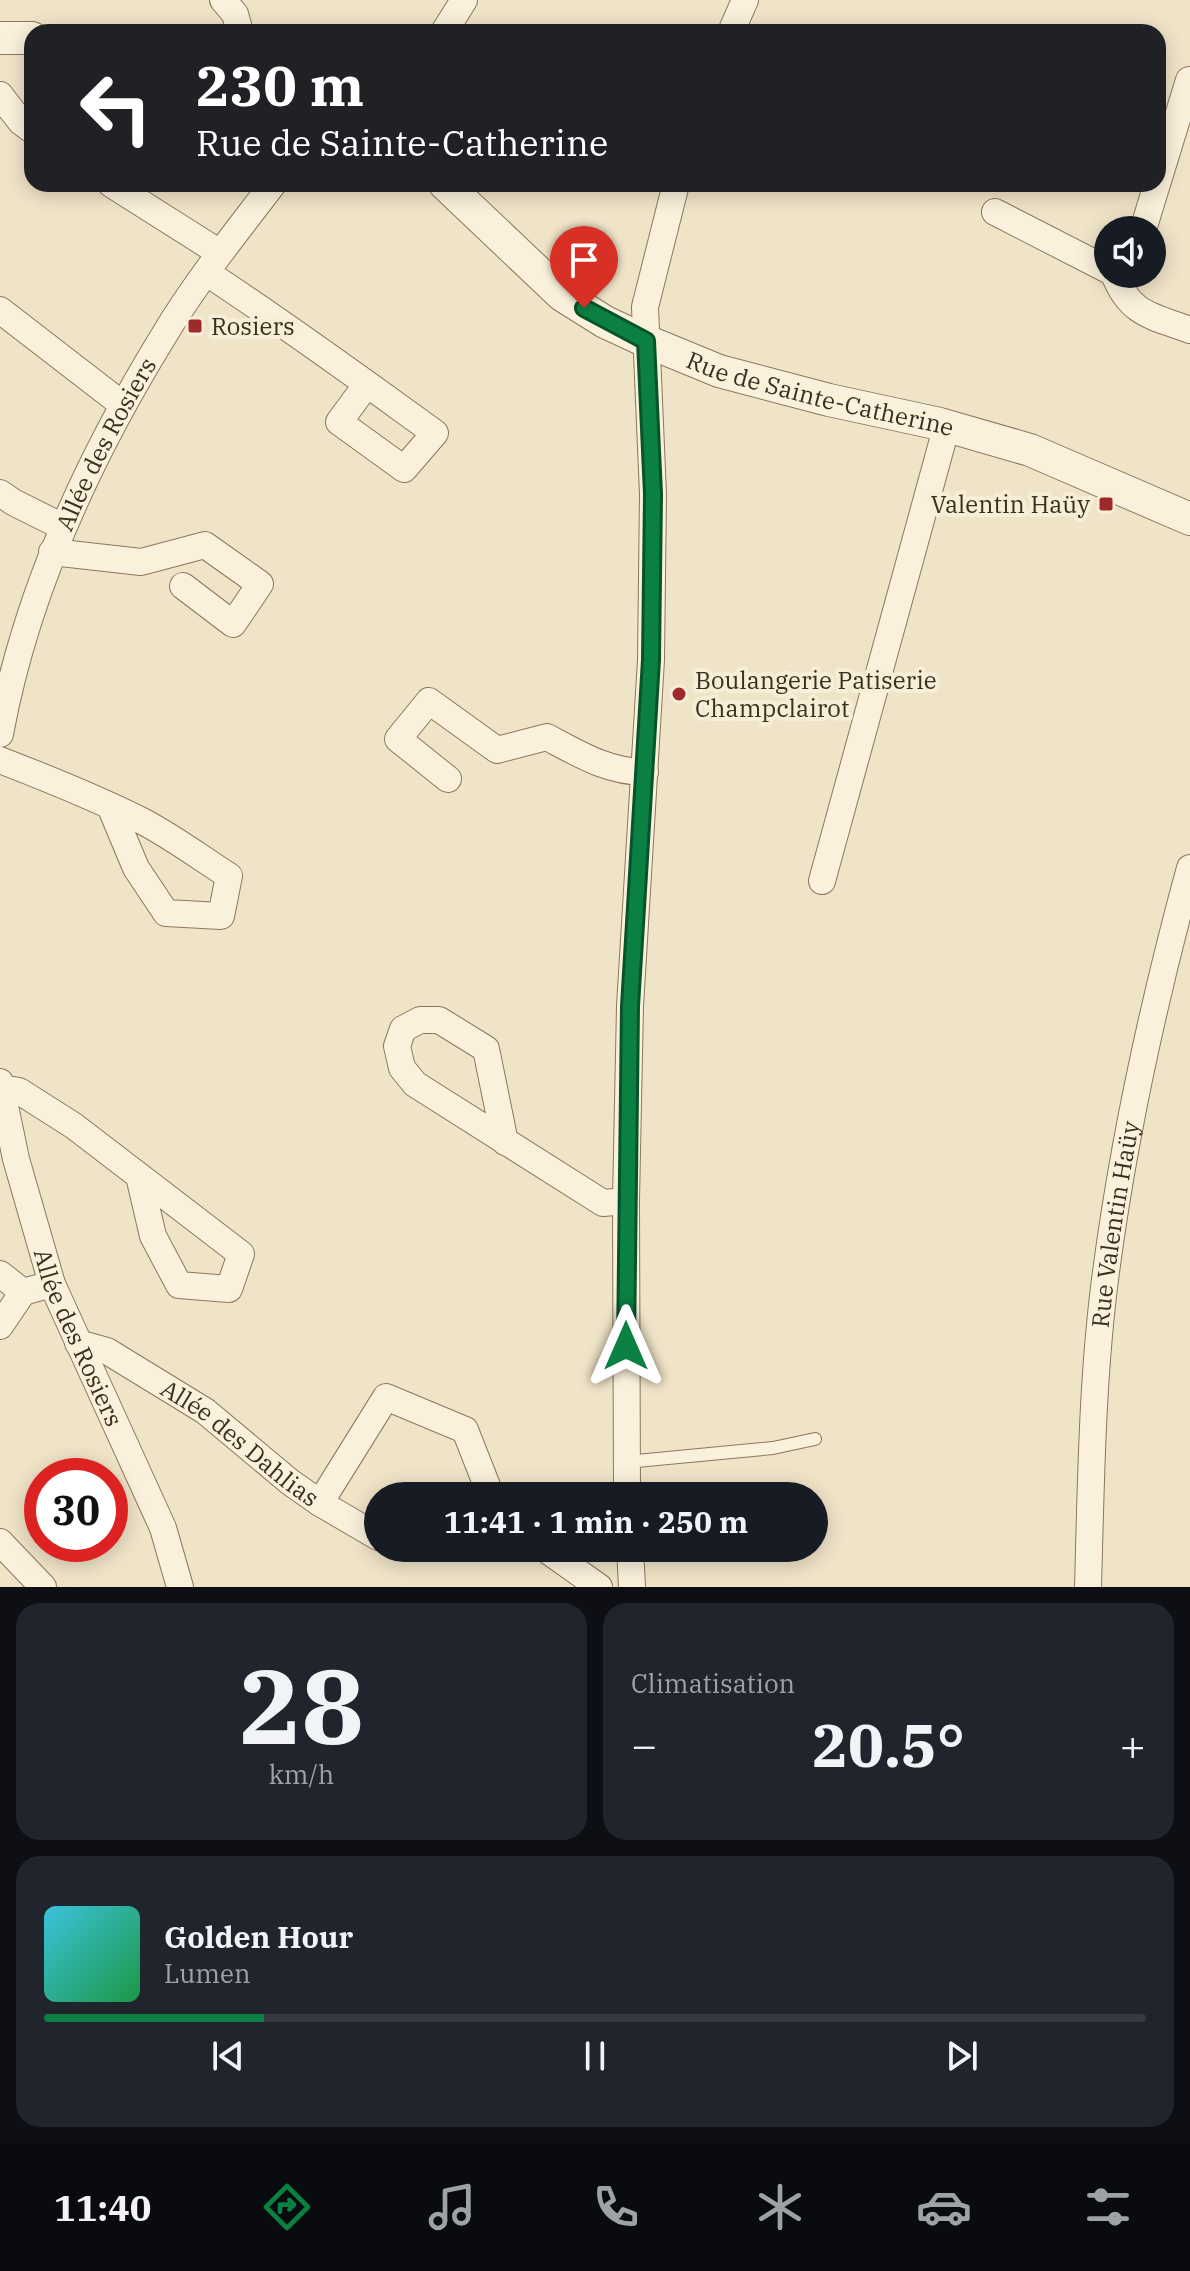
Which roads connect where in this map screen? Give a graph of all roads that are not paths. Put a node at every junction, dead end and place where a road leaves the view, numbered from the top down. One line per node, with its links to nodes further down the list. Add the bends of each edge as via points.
1 (223, 0): 4 (street)
2 (464, 0): 5 (street)
3 (745, 0): 6 (street)
4 (238, 24)
5 (449, 24)
6 (734, 24)
7 (24, 38): 8 (street)
8 (0, 40)
9 (1189, 80): 12 (street)
10 (0, 95): 11 (street)
11 (24, 124)
12 (1166, 156)
13 (121, 192): 20 (street)
14 (267, 192): 20 (street, Allée des Rosiers)
15 (453, 192): 25 (street, Rue de Sainte-Catherine, via 562,295)
16 (674, 192): 25 (street, via 645,307)
17 (1155, 192): 19 (street)
18 (995, 212): 21 (street)
19 (1147, 216)
20 (214, 263): 26 (street); 27 (street, Allée des Rosiers)
21 (1094, 263)
22 (1126, 288): 24 (street, via 1141,312)
23 (0, 310): 27 (street)
24 (1190, 330)
25 (646, 341): 28 (street, Rue de Sainte-Catherine, via 719,371); 37 (street, via 653,494)
26 (367, 384)
27 (123, 405): 31 (street, Allée des Rosiers)
28 (947, 425): 30 (street, Rue de Sainte-Catherine, via 1030,450); 40 (street)
29 (0, 493): 31 (street)
30 (1190, 519)
31 (63, 527): 32 (street, Allée des Rosiers)
32 (52, 552): 33 (street, via 141,562 205,545 260,584 233,624); 34 (street, Allée des Rosiers)
33 (183, 586)
34 (5, 678): 35 (street, Allée des Rosiers)
35 (0, 734)
36 (0, 760): 39 (street)
37 (645, 772): 38 (street, via 598,763 547,737 497,750 429,701 398,739); 46 (street, via 630,1006)
38 (448, 779)
39 (110, 806): 39 (street, via 229,876 221,916 166,913 136,868)
40 (822, 881)
41 (1189, 883): 65 (street, Rue Valentin Haüy, via 1129,1128 1106,1273 1093,1404)
42 (0, 1082): 43 (street, Allée des Rosiers)
43 (1, 1088): 45 (street, via 19,1091 74,1126); 48 (street, Allée des Rosiers)
44 (505, 1142): 44 (street, via 415,1084 402,1068 397,1046 403,1029 420,1020 439,1020 486,1049); 46 (street, via 603,1203)
45 (139, 1176): 45 (street, via 241,1254 229,1289 179,1285 153,1236)
46 (626, 1201): 53 (street)
47 (0, 1274): 49 (street)
48 (52, 1284): 49 (street); 51 (street, Allée des Rosiers)
49 (23, 1292): 50 (street)
50 (0, 1326)
51 (78, 1343): 56 (street, Allée des Dahlias, via 107,1351 205,1411); 62 (street, Allée des Rosiers, via 163,1528)
52 (815, 1439): 53 (lane)
53 (626, 1462): 55 (street)
54 (485, 1482): 56 (street, Allée des Dahlias, via 465,1430 386,1397)
55 (627, 1482)
56 (320, 1503): 57 (street)
57 (364, 1529)
58 (0, 1542): 61 (street)
59 (564, 1562): 63 (street)
60 (631, 1562): 64 (street)
61 (43, 1587)
62 (180, 1587)
63 (599, 1587)
64 (632, 1587)
65 (1088, 1587)

